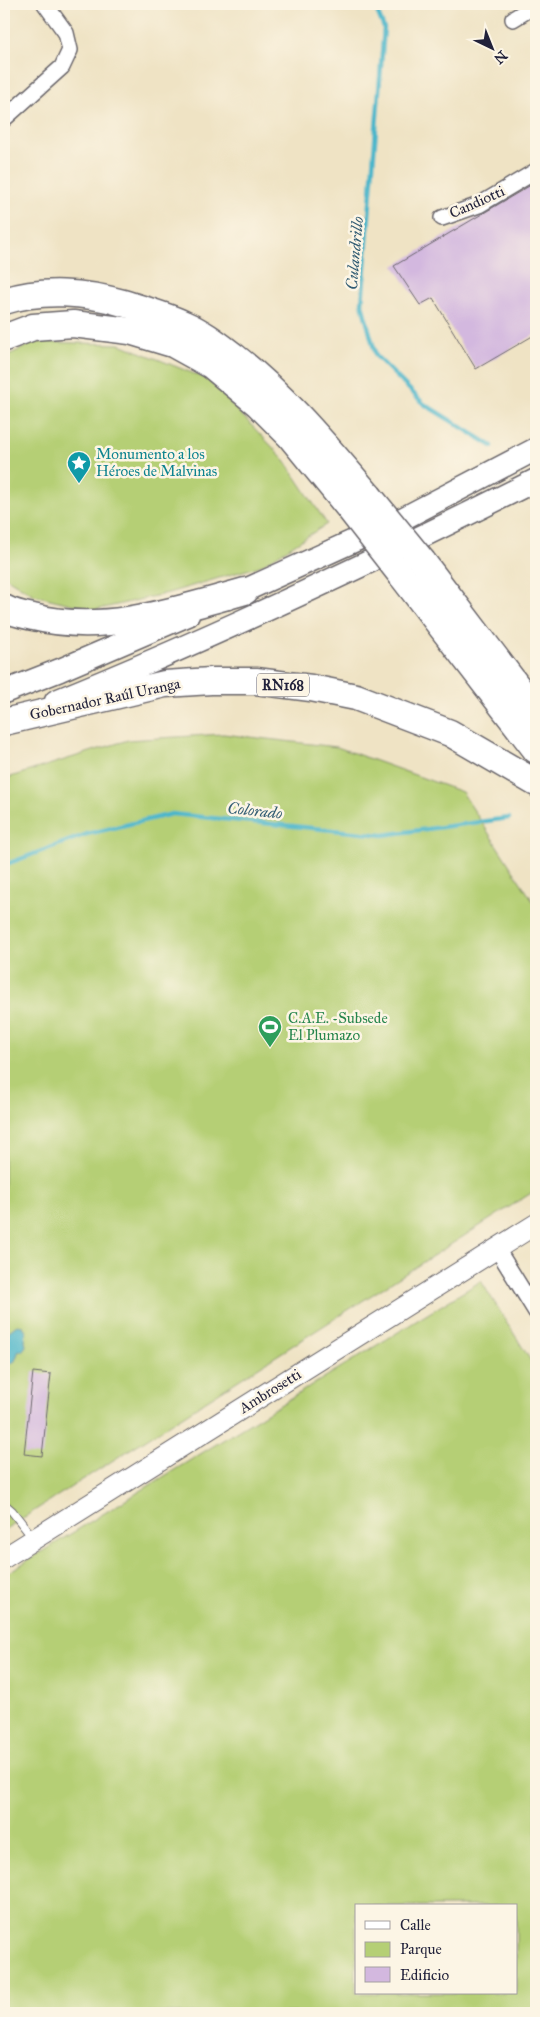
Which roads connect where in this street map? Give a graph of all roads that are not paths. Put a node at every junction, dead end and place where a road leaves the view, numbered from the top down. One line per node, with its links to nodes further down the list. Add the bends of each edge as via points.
1 (44, 4): 4 (street, via 66,33 70,50 62,67)
2 (536, 4): 3 (street)
3 (513, 20)
4 (4, 119)
5 (536, 171): 6 (street, Candiotti, via 479,205)
6 (442, 218)
7 (4, 301): 11 (highway, via 19,296 68,293 106,298 184,324 214,341 304,420)
8 (4, 338): 11 (highway, via 33,327 73,324 130,331 173,344 211,366 258,404)
9 (536, 449): 13 (main road, Gobernador Raúl Uranga, via 404,518)
10 (536, 480): 17 (main road, Gobernador Raúl Uranga, via 417,540 181,648)
11 (359, 502): 12 (highway, bridge)
12 (413, 569): 16 (highway); 18 (highway)
13 (245, 591): 14 (highway, via 148,618 107,623 50,621); 15 (main road, Gobernador Raúl Uranga)
14 (4, 608)
15 (4, 692)
16 (536, 711)
17 (8, 720): 19 (highway, Gobernador Raúl Uranga / RN168, via 165,684 256,682 311,688 356,697 450,733)
18 (536, 750)
19 (536, 783)
20 (536, 1224): 21 (street, Ambrosetti)
21 (497, 1249): 22 (street); 24 (street, Ambrosetti)
22 (536, 1312)
23 (4, 1504): 24 (lane)
24 (34, 1539): 25 (street, Ambrosetti)
25 (4, 1558)

